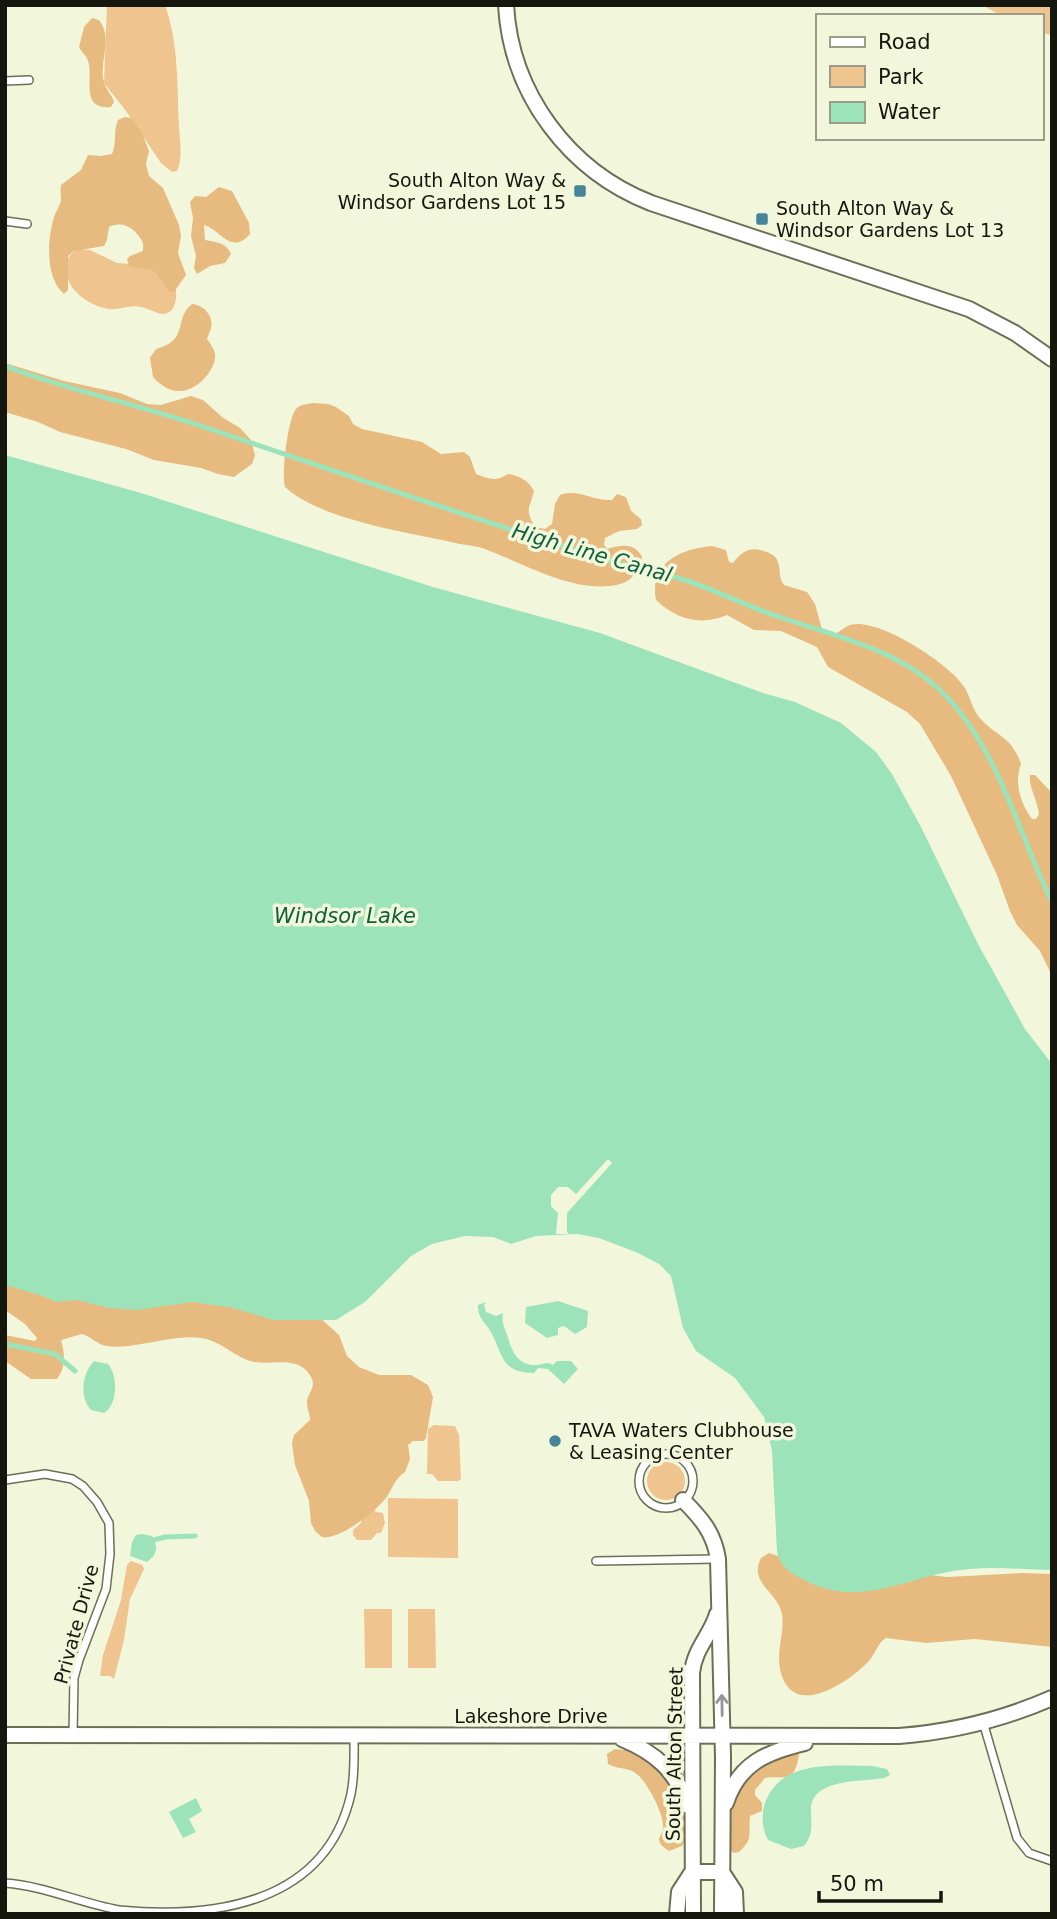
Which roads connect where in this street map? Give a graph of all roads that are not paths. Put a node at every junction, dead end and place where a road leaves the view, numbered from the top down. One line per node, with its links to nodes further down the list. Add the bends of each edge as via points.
1 (506, 5): 6 (street, via 517,64 537,107 568,148 613,184 648,202 969,309 1015,332)
2 (5, 80): 3 (lane)
3 (29, 80)
4 (5, 221): 5 (lane)
5 (27, 224)
6 (1052, 359)
7 (5, 1480): 15 (lane, Private Drive, via 45,1474 72,1479 97,1502 109,1523 108,1578 76,1672)
8 (684, 1500): 8 (lane, via 692,1485 687,1464 668,1454 647,1462 639,1482 648,1500 663,1507); 9 (street, South Alton Street, via 709,1528)
9 (718, 1559): 10 (lane); 11 (street, South Alton Street)
10 (596, 1561)
11 (720, 1602): 18 (street, South Alton Street, via 693,1661); 19 (street, South Alton Street, one-way to 11)
12 (1052, 1698): 13 (street, Lakeshore Drive)
13 (983, 1721): 20 (street, Lakeshore Drive, via 911,1735); 23 (lane, via 1017,1838 1029,1853)
14 (5, 1735): 15 (street, Lakeshore Drive)
15 (73, 1735): 16 (street, Lakeshore Drive)
16 (354, 1735): 17 (street, Lakeshore Drive); 26 (lane, via 352,1790 336,1834 306,1873 267,1898 224,1910 142,1912)
17 (614, 1736): 18 (street, Lakeshore Drive); 21 (street, via 642,1748 667,1768)
18 (691, 1736): 19 (street, Lakeshore Drive); 21 (street, South Alton Street)
19 (723, 1737): 20 (street, Lakeshore Drive); 22 (street, South Alton Street)
20 (828, 1737): 22 (street, via 758,1760 735,1782)
21 (692, 1815): 24 (street, South Alton Street)
22 (723, 1815): 25 (street, South Alton Street)
23 (1052, 1861)
24 (692, 1872): 25 (street); 27 (street, South Alton Street, via 679,1892); 28 (street, South Alton Street)
25 (722, 1872): 29 (street, South Alton Street); 30 (street, South Alton Street, via 735,1892)
26 (5, 1883)
27 (677, 1914)
28 (693, 1914)
29 (722, 1914)
30 (736, 1914)

